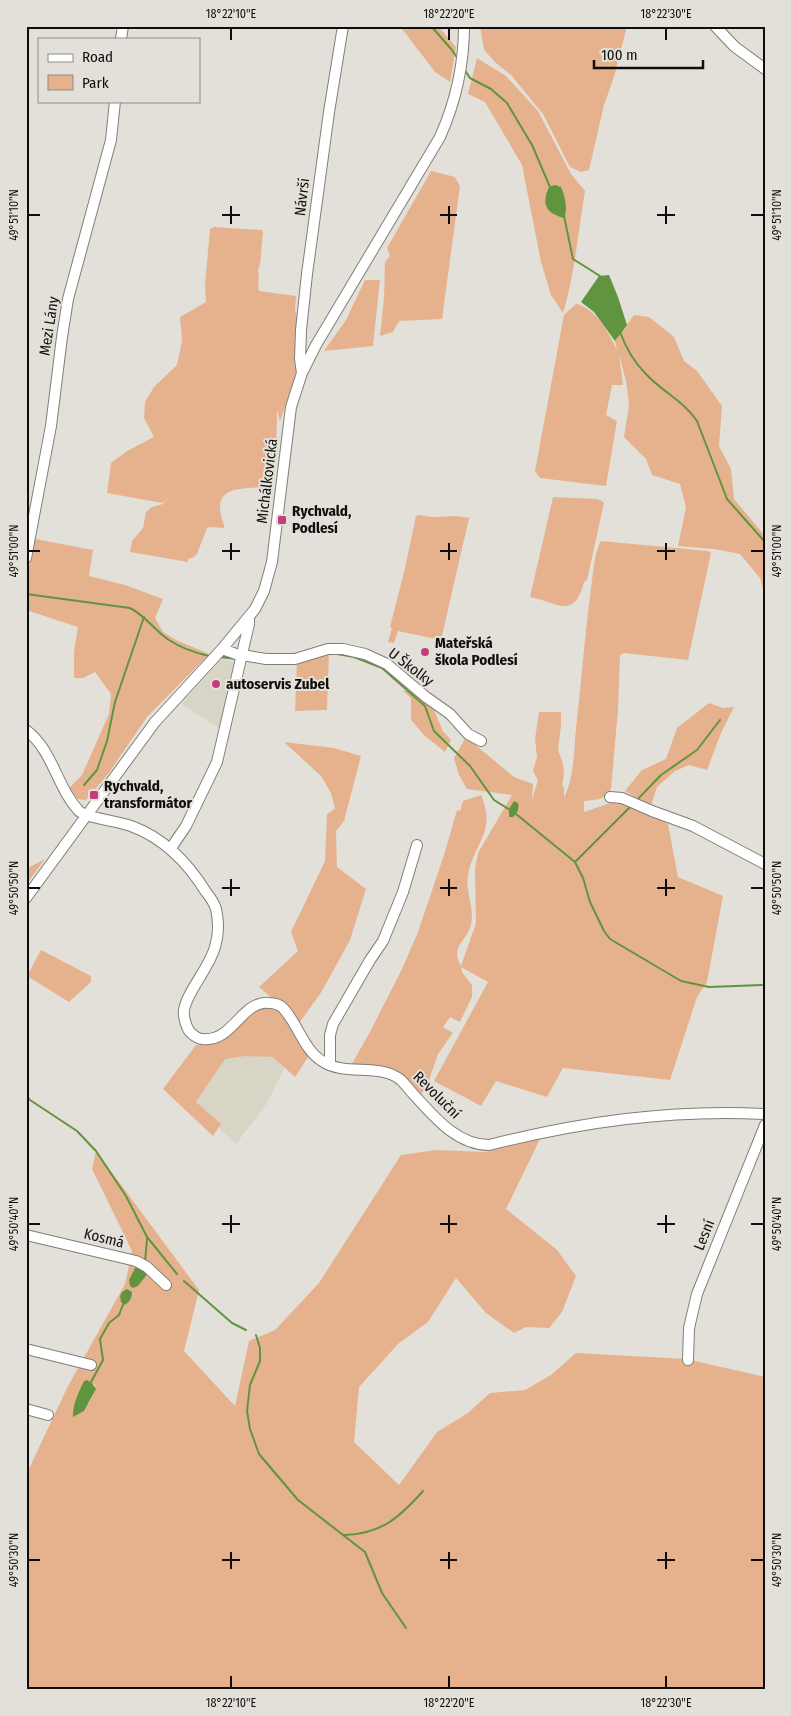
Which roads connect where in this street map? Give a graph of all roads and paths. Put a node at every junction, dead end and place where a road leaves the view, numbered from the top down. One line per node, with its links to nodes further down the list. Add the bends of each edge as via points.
1 (343, 26): 6 (street, Návrší, via 307,274 301,330)
2 (464, 26): 6 (street, Michálkovická, via 457,88 440,137)
3 (716, 26): 4 (street, via 735,47)
4 (765, 69)
5 (115, 102): 7 (street, Mezi Lány, via 111,140 68,299 51,426)
6 (302, 373): 8 (street, Michálkovická, via 292,407 270,570 264,591)
7 (26, 558)
8 (249, 617): 9 (street, Michálkovická); 10 (street)
9 (222, 649): 10 (street, U Školky); 14 (street, Michálkovická, via 155,722)
10 (243, 654): 12 (street, U Školky, via 266,659 295,659 328,649 343,649 365,654 387,664 450,714 468,734); 16 (street, via 218,762 186,826)
11 (26, 730): 14 (street, via 43,748 66,793)
12 (481, 741)
13 (610, 797): 17 (street, via 622,798 693,826)
14 (86, 816): 16 (street, Revoluční, via 132,826); 18 (street, Michálkovická)
15 (417, 846): 19 (street, via 383,942 333,1024)
16 (171, 848): 19 (street, Revoluční, via 215,906 219,927 207,967 183,1011 190,1032 209,1040 228,1030 250,1008 264,1002 275,1004 282,1007 316,1056)
17 (765, 864)
18 (26, 898)
19 (330, 1065): 20 (street, Revoluční, via 385,1072 400,1079 442,1124 463,1140 478,1145 617,1119 667,1114)
20 (765, 1114)
21 (765, 1125): 25 (street, Lesní, via 697,1294 689,1328)
22 (26, 1235): 23 (street, Kosmá, via 136,1261 148,1267)
23 (166, 1286)
24 (26, 1349): 26 (street)
25 (688, 1360)
26 (91, 1365)
27 (26, 1409): 28 (street)
28 (48, 1415)

